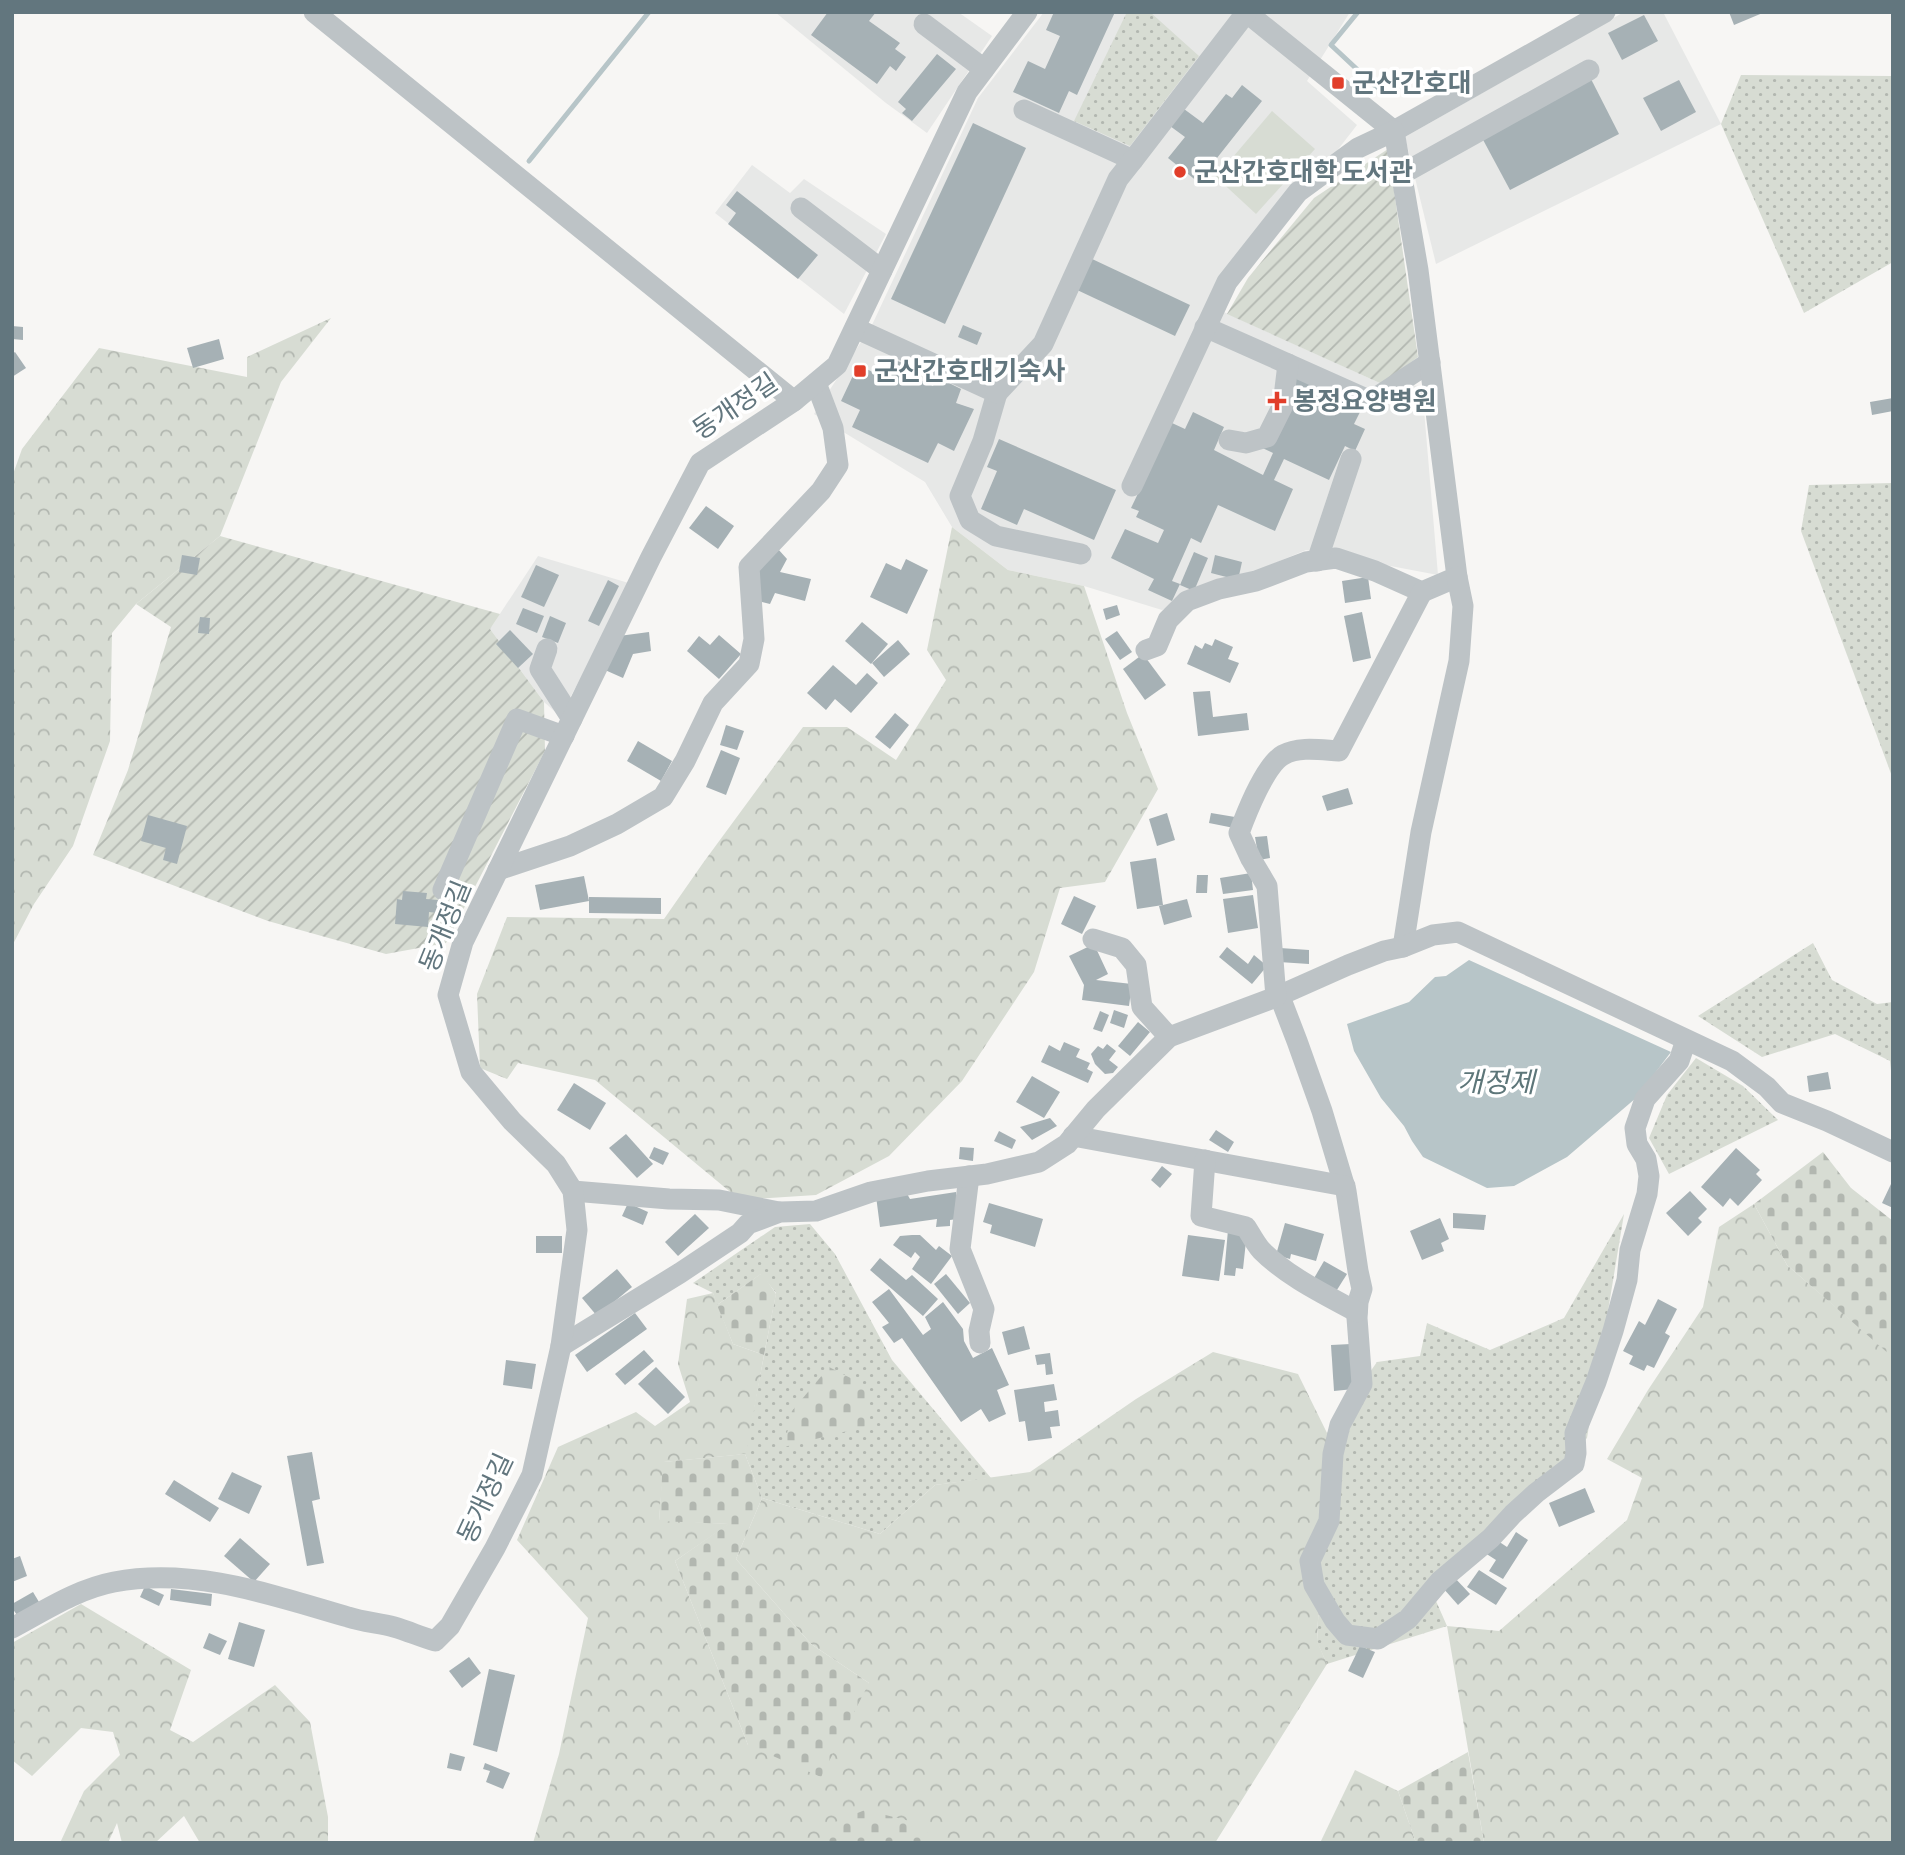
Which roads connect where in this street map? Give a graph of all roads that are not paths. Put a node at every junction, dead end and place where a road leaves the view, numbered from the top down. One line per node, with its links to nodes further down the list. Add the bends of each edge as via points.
1 (314, 12): 20 (street)
2 (1027, 12): 6 (street, 동개정길)
3 (1246, 12): 9 (street); 10 (street)
4 (1605, 12): 9 (street)
5 (925, 24): 6 (street)
6 (984, 69): 13 (street, 동개정길, via 967,92)
7 (1589, 70): 11 (street)
8 (1024, 110): 10 (street)
9 (1394, 131): 11 (street); 14 (street, via 1358,148 1298,192 1227,282)
10 (1133, 160): 19 (street, via 1118,178 1043,344)
11 (1402, 174): 16 (street)
12 (801, 208): 13 (street)
13 (882, 270): 15 (street, 동개정길)
14 (1205, 327): 17 (street); 23 (street)
15 (855, 328): 18 (street, 동개정길, via 837,365); 19 (street)
16 (1430, 362): 17 (street, via 1371,401); 26 (street)
17 (1288, 364): 21 (street, via 1283,405 1267,437 1246,443)
18 (816, 383): 20 (street, 동개정길); 31 (street, via 833,428 838,465 821,491 748,566 754,639 749,664 713,703 663,797 570,846)
19 (998, 393): 24 (street, via 960,496 970,520 996,536)
20 (794, 401): 30 (street, 동개정길, via 700,463)
21 (1228, 440)
22 (1351, 459): 25 (street)
23 (1132, 486)
24 (1082, 554)
25 (1326, 559): 27 (street, via 1375,571); 29 (street, via 1187,601 1168,620 1157,646)
26 (1457, 577): 27 (street); 34 (street, via 1463,606 1459,661 1421,832)
27 (1422, 592): 35 (street, via 1339,751 1305,749 1283,755 1272,767 1239,833 1267,886)
28 (547, 649): 30 (street, via 540,668)
29 (1146, 650)
30 (568, 727): 31 (street, 동개정길); 32 (street, via 517,719)
31 (498, 870): 43 (street, 동개정길, via 463,942 448,995 471,1072 556,1164)
32 (443, 890)
33 (1093, 939): 36 (street, via 1122,948 1136,965 1142,1007)
34 (1403, 947): 35 (street); 37 (street, via 1433,935 1458,932)
35 (1276, 997): 36 (street); 42 (street, via 1297,1041)
36 (1169, 1037): 38 (street)
37 (1686, 1040): 39 (street, via 1743,1068 1782,1103); 45 (street, via 1679,1061 1645,1099 1635,1128 1637,1144 1646,1158 1647,1194 1613,1331 1575,1433 1574,1464 1440,1581 1408,1619 1378,1639 1347,1635 1314,1585 1310,1561 1329,1521 1333,1454 1340,1424 1362,1384)
38 (1073, 1136): 40 (street); 41 (street, via 1039,1162)
39 (1893, 1152)
40 (1205, 1160): 42 (street); 45 (street, via 1201,1216 1246,1227 1259,1248 1279,1266)
41 (969, 1176): 44 (street, via 871,1192 816,1211); 46 (street, via 960,1248 984,1309)
42 (1345, 1186): 45 (street, via 1362,1289)
43 (573, 1191): 44 (street, via 719,1200); 47 (street, 동개정길, via 578,1230)
44 (779, 1212): 47 (street, via 748,1224 680,1273)
45 (1357, 1312)
46 (980, 1343)
47 (561, 1346): 48 (street, 동개정길, via 532,1475 450,1626 435,1641 230,1585 183,1578 113,1582 80,1593)
48 (12, 1628)

